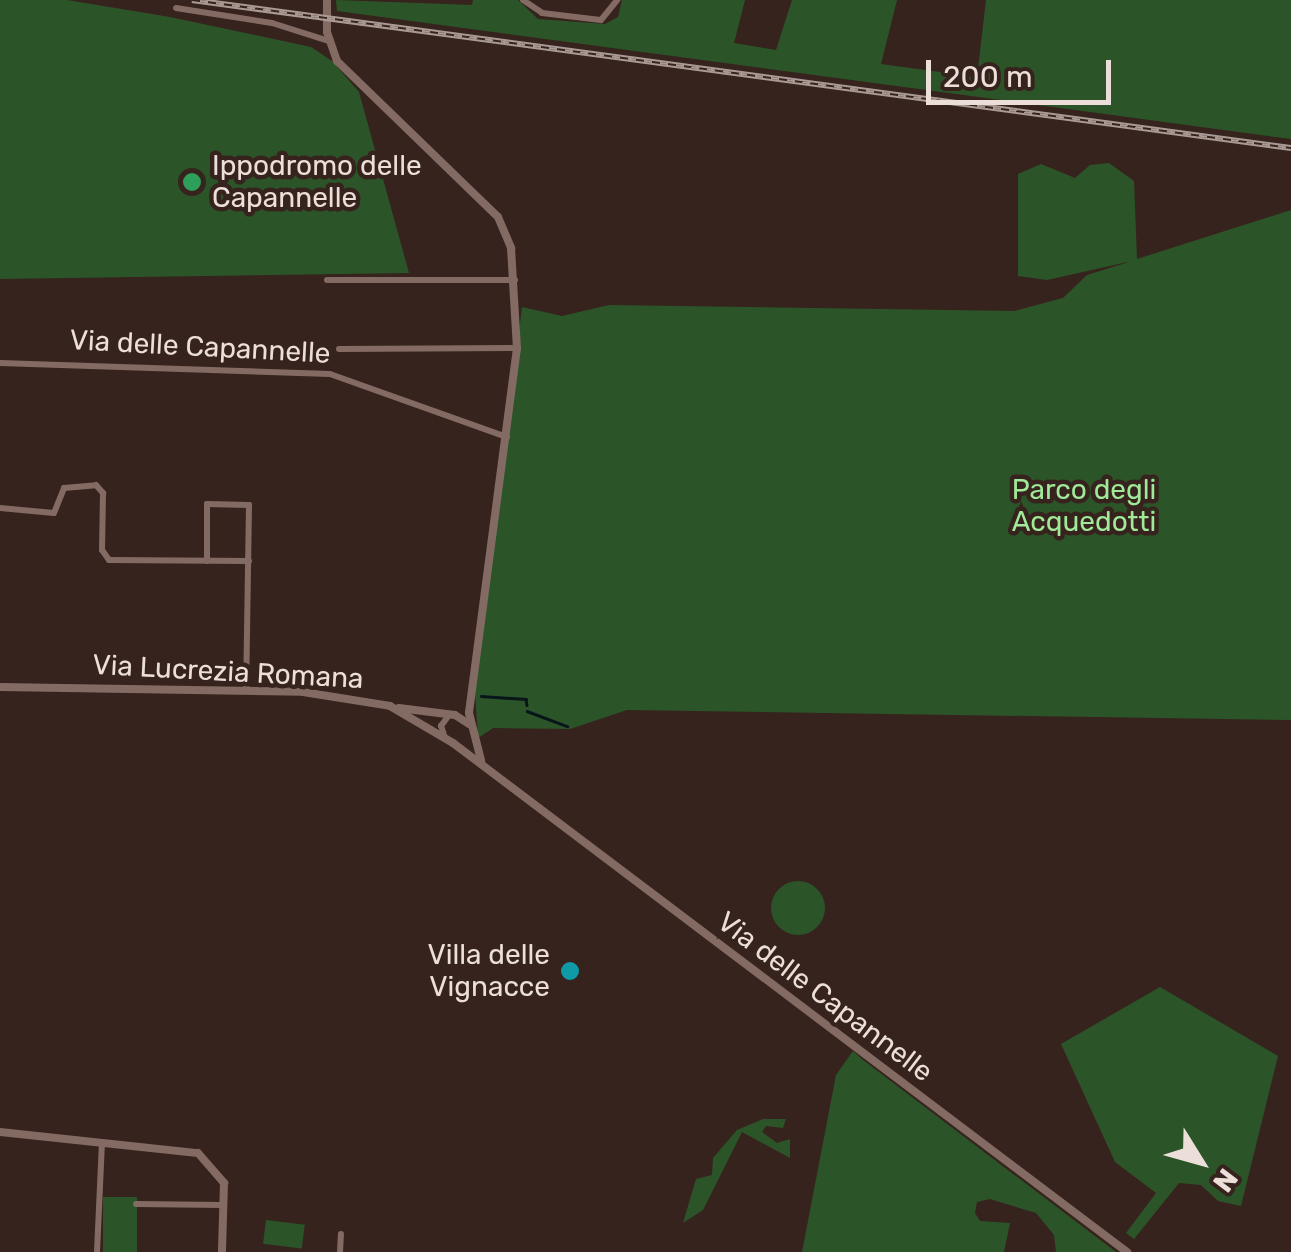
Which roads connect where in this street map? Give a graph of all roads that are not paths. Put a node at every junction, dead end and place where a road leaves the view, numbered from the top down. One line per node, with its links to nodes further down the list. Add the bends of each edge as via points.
1 (327, 0): 5 (street)
2 (523, 0): 3 (street, via 544,14 598,20 610,16)
3 (617, 0)
4 (176, 8): 5 (street, via 272,23)
5 (329, 41): 7 (street, via 337,60 372,98 500,219)
6 (328, 280): 7 (street)
7 (515, 282): 9 (street)
8 (339, 348): 9 (street)
9 (517, 348): 11 (street)
10 (0, 363): 11 (street, Via delle Capannelle, via 335,375)
11 (507, 438): 17 (street)
12 (0, 508): 14 (street, via 54,513 64,488 96,486 106,558)
13 (249, 561): 14 (street); 14 (street, via 249,505 207,504); 16 (street)
14 (206, 562)
15 (0, 686): 16 (street, Via Lucrezia Romana)
16 (246, 690): 18 (street, Via Lucrezia Romana, via 345,695)
17 (471, 700): 19 (street); 20 (street)
18 (390, 706): 19 (street); 21 (street, Via Lucrezia Romana)
19 (450, 714): 20 (street); 21 (street, via 441,726)
20 (469, 728): 21 (street); 22 (street, Via delle Capannelle, via 476,754)
21 (446, 738): 22 (street, Via delle Capannelle)
22 (497, 778): 31 (street, Via delle Capannelle)
23 (0, 1132): 24 (street)
24 (102, 1142): 26 (street, via 198,1153 223,1178); 28 (street)
25 (136, 1204): 26 (street)
26 (223, 1205): 29 (street)
27 (341, 1234): 30 (street)
28 (97, 1252)
29 (222, 1252)
30 (340, 1252)
31 (1127, 1252)

